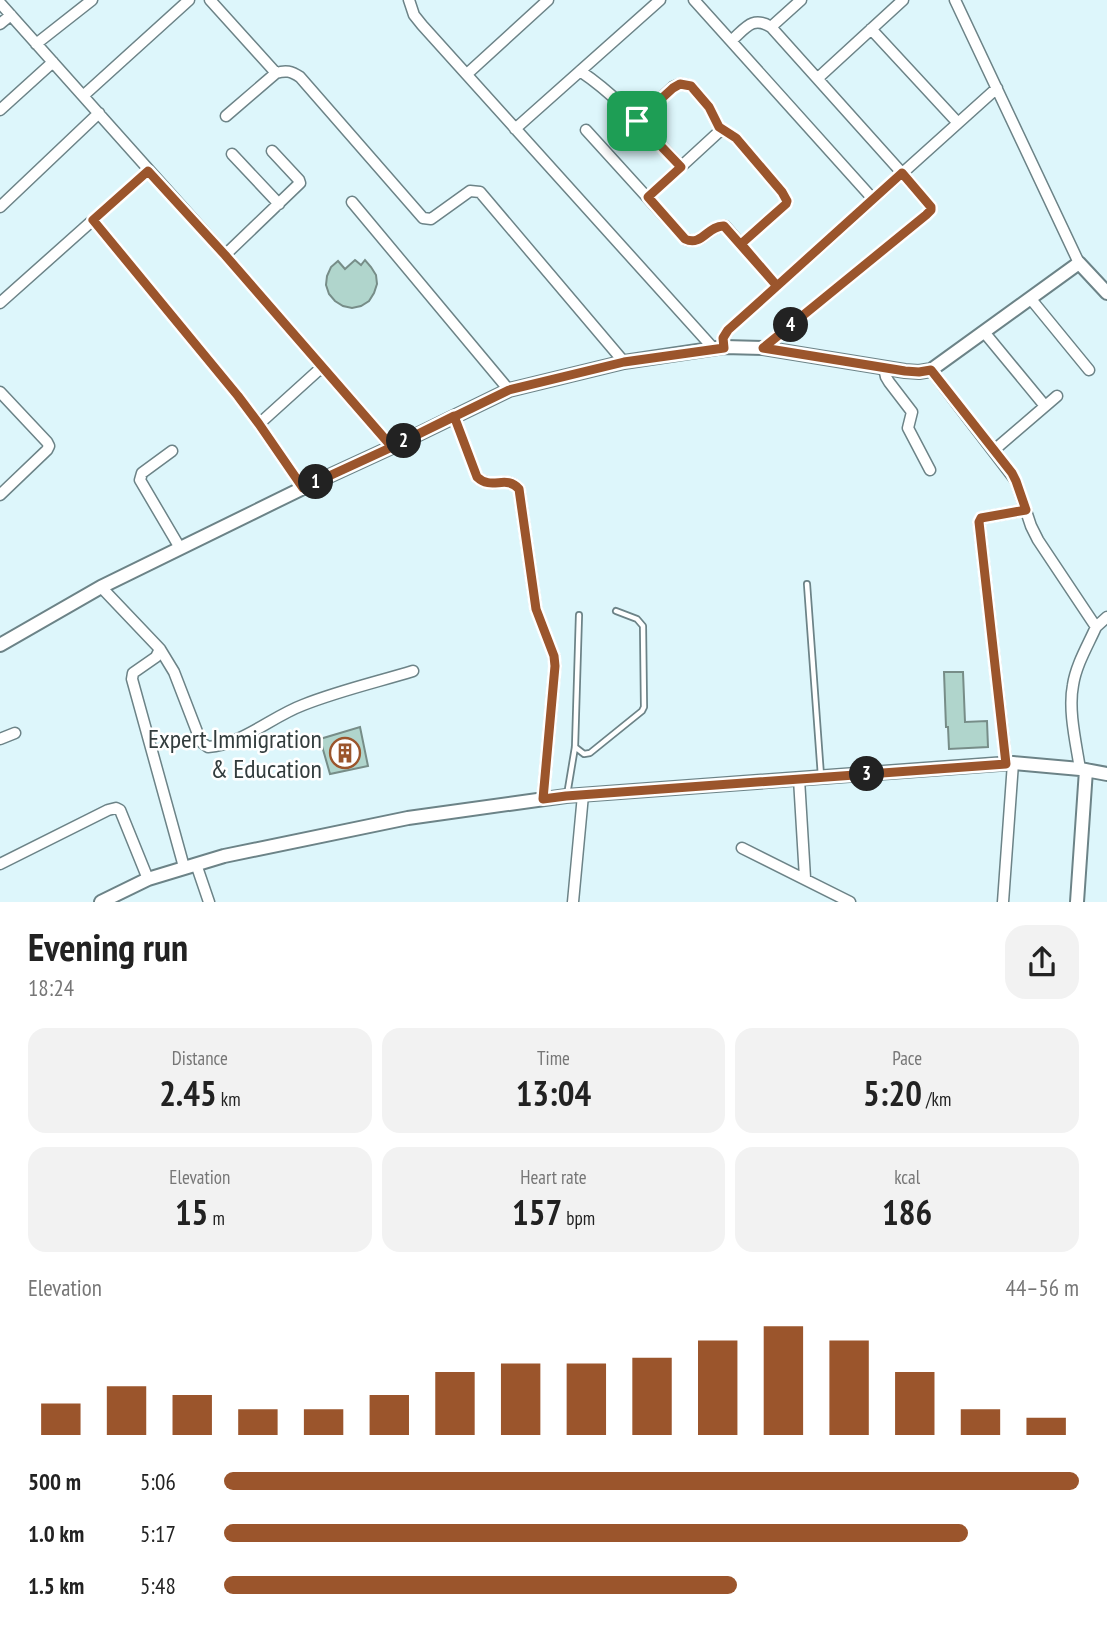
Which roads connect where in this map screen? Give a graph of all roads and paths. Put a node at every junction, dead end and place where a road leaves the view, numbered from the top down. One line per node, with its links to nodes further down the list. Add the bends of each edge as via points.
1 (92, 0): 17 (street)
2 (188, 0): 24 (street)
3 (209, 0): 20 (street)
4 (409, 0): 21 (street, via 414,15)
5 (548, 0): 21 (street)
6 (660, 0): 19 (street)
7 (694, 0): 16 (street)
8 (801, 0): 14 (street)
9 (903, 0): 15 (street)
10 (956, 0): 23 (street)
11 (1, 2): 12 (street)
12 (10, 15): 13 (street); 17 (street)
13 (0, 24)
14 (771, 27): 16 (street, via 756,21); 22 (street)
15 (871, 29): 22 (street); 29 (street)
16 (731, 41): 39 (street)
17 (36, 44): 18 (street)
18 (53, 62): 24 (street); 25 (street)
19 (580, 71): 28 (street); 30 (street)
20 (276, 73): 27 (street); 54 (street, via 285,70 300,77 423,218 431,219 471,191 480,192)
21 (467, 75): 30 (street)
22 (817, 78): 37 (street)
23 (997, 88): 29 (street); 46 (street)
24 (83, 96): 26 (street)
25 (0, 110)
26 (99, 113): 36 (street); 42 (street)
27 (226, 116)
28 (637, 121): 32 (street, via 673,88 686,84 703,98); 35 (street)
29 (958, 123): 37 (street)
30 (515, 129): 52 (street)
31 (586, 130): 38 (street)
32 (722, 130): 35 (street); 44 (street, via 740,143 787,201)
33 (272, 151): 41 (street, via 300,183)
34 (232, 154): 41 (street)
35 (681, 167): 38 (street)
36 (148, 171): 43 (street); 45 (street)
37 (902, 173): 39 (street); 53 (street, via 930,211)
38 (648, 197): 44 (street, via 690,242 721,225)
39 (873, 199): 47 (street)
40 (352, 202): 59 (street)
41 (279, 204): 45 (street)
42 (0, 207)
43 (93, 220): 50 (street); 64 (street)
44 (741, 244): 47 (street)
45 (225, 255): 55 (street)
46 (1079, 263): 48 (street); 49 (street)
47 (777, 286): 52 (street, via 728,330)
48 (1107, 293)
49 (1030, 299): 51 (street); 58 (street)
50 (0, 303)
51 (984, 331): 57 (street); 62 (street)
52 (719, 348): 53 (street); 54 (street)
53 (763, 348): 56 (street)
54 (624, 362): 59 (street)
55 (322, 368): 64 (street); 65 (street)
56 (884, 368): 57 (street); 68 (street, via 912,412 908,428)
57 (931, 370): 67 (street)
58 (1089, 370)
59 (509, 390): 63 (street)
60 (1, 396): 70 (street, via 49,446)
61 (1057, 396): 62 (street)
62 (1045, 406): 67 (street)
63 (454, 416): 65 (street); 92 (street, via 477,477 487,484 510,482 519,489 536,609 555,666)
64 (259, 424): 69 (street)
65 (392, 447): 69 (street)
66 (172, 451): 72 (street, via 142,473 140,480)
67 (993, 451): 71 (street, via 1016,481)
68 (930, 470)
69 (303, 488): 72 (street)
70 (0, 495)
71 (1026, 510): 78 (street, via 1038,540); 85 (street, via 979,522)
72 (180, 548): 74 (street)
73 (807, 584): 88 (lane)
74 (102, 587): 79 (street); 80 (street)
75 (616, 611): 84 (lane, via 643,626 644,707 590,753)
76 (579, 615): 84 (lane)
77 (1107, 617): 78 (street)
78 (1096, 627): 86 (street, via 1073,682 1073,722)
79 (0, 645)
80 (160, 649): 81 (street, via 174,672 201,742 208,747 245,736 301,706); 95 (street, via 132,679)
81 (413, 671)
82 (16, 733): 83 (street)
83 (0, 739)
84 (575, 747): 91 (lane)
85 (1010, 763): 86 (street); 88 (street); 102 (street)
86 (1083, 769): 87 (street); 103 (street)
87 (1107, 774)
88 (821, 777): 89 (street)
89 (799, 779): 90 (street); 96 (street)
90 (583, 795): 91 (street); 100 (street)
91 (566, 796): 92 (street)
92 (543, 799): 95 (street, via 408,818)
93 (742, 848): 96 (street)
94 (0, 864): 97 (street, via 116,807)
95 (190, 865): 97 (street); 99 (street)
96 (805, 878): 101 (street)
97 (148, 879): 98 (street)
98 (100, 901)
99 (209, 901)
100 (573, 901)
101 (850, 901)
102 (1003, 901)
103 (1077, 901)

